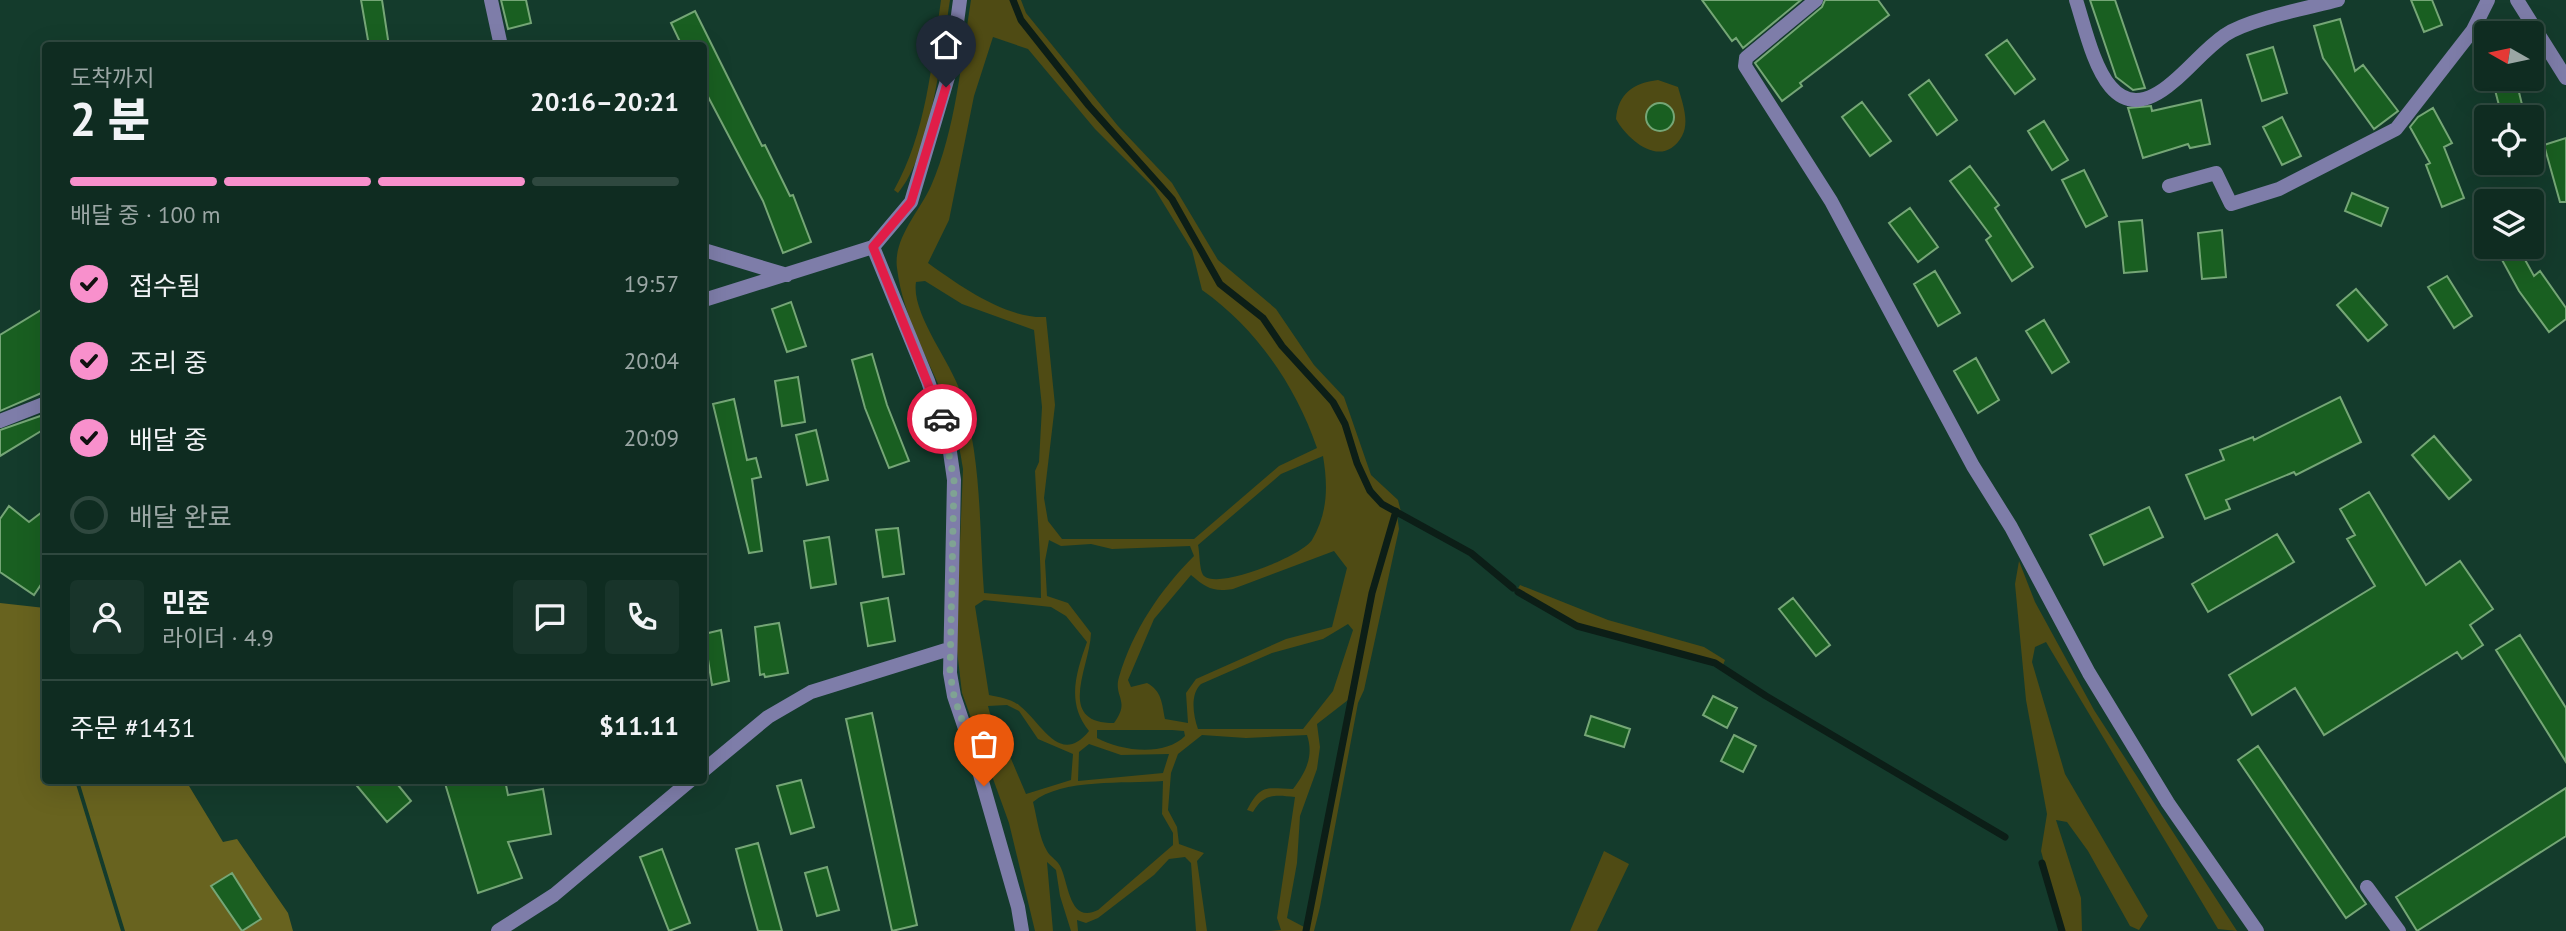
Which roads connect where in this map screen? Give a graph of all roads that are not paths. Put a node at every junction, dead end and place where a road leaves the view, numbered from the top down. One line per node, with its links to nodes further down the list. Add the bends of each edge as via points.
1 (491, 0): 8 (street)
2 (960, 0): 11 (street, via 951,66 911,202)
3 (1816, 0): 23 (street, via 1746,58 1745,66 1832,201 2089,673 2168,803)
4 (2076, 0): 5 (street, via 2099,70 2115,93 2136,102 2173,82 2227,33)
5 (2338, 0)
6 (2488, 0): 10 (street, via 2473,30 2415,108 2396,129 2374,142 2279,189 2231,204 2216,173)
7 (2516, 0): 9 (street)
8 (501, 42)
9 (2566, 78)
10 (2169, 187)
11 (873, 247): 13 (street); 17 (street, via 928,381 949,446 954,480)
12 (707, 251): 13 (street)
13 (788, 275): 14 (street)
14 (707, 298)
15 (42, 405): 16 (street)
16 (0, 421)
17 (949, 649): 18 (street, via 811,692 768,718); 22 (street, via 954,696)
18 (707, 768)
19 (686, 784): 21 (street, via 554,895)
20 (2367, 887): 24 (street)
21 (498, 931)
22 (1022, 931)
23 (2257, 931)
24 (2399, 931)

